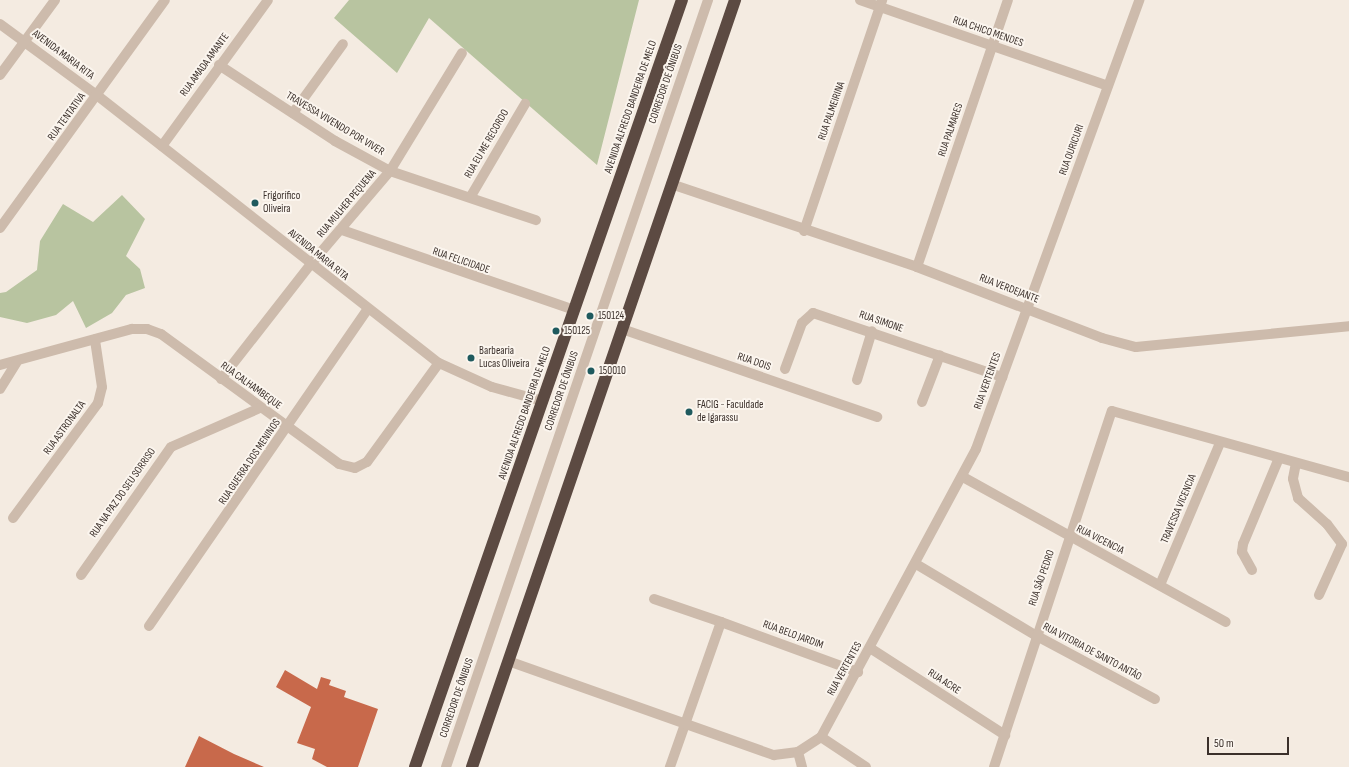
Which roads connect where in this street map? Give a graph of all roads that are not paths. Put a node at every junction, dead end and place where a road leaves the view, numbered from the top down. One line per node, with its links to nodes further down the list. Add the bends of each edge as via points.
1 (55, 0): 12 (street)
2 (165, 0): 19 (street, RUA TENTATIVA)
3 (268, 0): 16 (street, RUA AMADA AMANTE)
4 (682, 0): 34 (highway, AVENIDA ALFREDO BANDEIRA DE MELO)
5 (708, 0): 79 (street, CORREDOR DE ÔNIBUS)
6 (735, 0): 24 (highway)
7 (860, 0): 10 (street, RUA CHICO MENDES)
8 (1008, 0): 14 (street, RUA PALMARES)
9 (1139, 0): 18 (street, RUA OURICURI)
10 (881, 3): 14 (street, RUA CHICO MENDES); 29 (street, RUA PALMEIRINA)
11 (0, 24): 12 (street, AVENIDA MARIA RITA)
12 (24, 41): 17 (street); 19 (street, AVENIDA MARIA RITA)
13 (343, 44): 21 (street)
14 (992, 46): 18 (street, RUA CHICO MENDES); 31 (street, RUA PALMARES)
15 (462, 53): 23 (street, RUA MULHER PEQUENA)
16 (219, 65): 21 (street, TRAVESSA VIVENDO POR VIVER); 22 (street, RUA AMADA AMANTE)
17 (0, 75)
18 (1108, 86): 33 (street, RUA OURICURI)
19 (98, 96): 22 (street, AVENIDA MARIA RITA); 27 (street, RUA TENTATIVA)
20 (525, 104): 25 (street, RUA EU ME RECORDO)
21 (293, 113): 23 (street, TRAVESSA VIVENDO POR VIVER)
22 (162, 146): 30 (street, AVENIDA MARIA RITA)
23 (390, 170): 25 (street, TRAVESSA VIVENDO POR VIVER); 28 (street, RUA MULHER PEQUENA)
24 (671, 184): 29 (street, RUA VERDEJANTE); 36 (highway)
25 (471, 196): 26 (street, TRAVESSA VIVENDO POR VIVER)
26 (536, 220)
27 (0, 228)
28 (342, 230): 30 (street, RUA MULHER PEQUENA); 34 (street, RUA FELICIDADE)
29 (804, 231): 31 (street, RUA VERDEJANTE)
30 (310, 265): 32 (street, AVENIDA MARIA RITA); 45 (street, RUA MULHER PEQUENA)
31 (917, 267): 33 (street, RUA VERDEJANTE)
32 (368, 309): 41 (street, AVENIDA MARIA RITA); 52 (street, RUA GUERRA DOS MENINOS)
33 (1028, 309): 35 (street, RUA VERDEJANTE, via 1136,347); 44 (street, RUA VERTENTES)
34 (574, 310): 48 (highway, AVENIDA ALFREDO BANDEIRA DE MELO)
35 (1349, 326)
36 (622, 329): 51 (street, RUA DOIS); 71 (highway)
37 (872, 331): 39 (street, RUA SIMONE); 43 (street, RUA SIMONE, via 813,312 802,324); 46 (street)
38 (95, 340): 40 (street, RUA CALHAMBEQUE); 45 (street, RUA CALHAMBEQUE, via 132,329 148,329); 58 (street, RUA ASTRONALTA, via 102,387 98,403)
39 (940, 355): 44 (street, RUA SIMONE); 49 (street)
40 (16, 363): 42 (street, RUA CALHAMBEQUE); 47 (street)
41 (439, 363): 48 (street, AVENIDA MARIA RITA, via 492,387); 52 (street, RUA CALHAMBEQUE, via 360,466 338,464)
42 (0, 365)
43 (784, 369)
44 (1002, 377): 56 (street, RUA VERTENTES)
45 (221, 379): 50 (street, RUA CALHAMBEQUE)
46 (857, 380)
47 (0, 389)
48 (543, 401): 78 (highway, AVENIDA ALFREDO BANDEIRA DE MELO)
49 (922, 402)
50 (260, 408): 52 (street, RUA CALHAMBEQUE); 62 (street, RUA NA PAZ DO SEU SORRISO, via 171,447)
51 (878, 417)
52 (289, 427): 68 (street, RUA GUERRA DOS MENINOS)
53 (1220, 443): 54 (street); 59 (street, RUA SÃO PEDRO, via 1125,412 1110,413); 63 (street, TRAVESSA VICENCIA)
54 (1279, 458): 55 (street); 61 (street, via 1243,544 1242,552)
55 (1296, 462): 57 (street); 64 (street, via 1293,480 1298,498 1326,524 1342,544)
56 (963, 477): 59 (street, RUA VICENCIA); 60 (street, RUA VERTENTES)
57 (1349, 477)
58 (13, 518)
59 (1068, 537): 63 (street, RUA VICENCIA); 69 (street, RUA SÃO PEDRO)
60 (916, 564): 69 (street, RUA VITORIA DE SANTO ANTÃO); 70 (street, RUA VERTENTES)
61 (1252, 570)
62 (81, 575)
63 (1160, 584): 67 (street, RUA VICENCIA)
64 (1319, 595)
65 (654, 599): 66 (street, RUA BELO JARDIM)
66 (721, 622): 72 (street, RUA BELO JARDIM); 74 (street)
67 (1226, 622)
68 (149, 626)
69 (1035, 635): 73 (street, RUA VITORIA DE SANTO ANTÃO); 75 (street, RUA SÃO PEDRO)
70 (870, 648): 72 (street, RUA VERTENTES); 75 (street, RUA ACRE)
71 (508, 661): 74 (street, RUA VERTENTES); 80 (highway)
72 (858, 672): 76 (street, RUA VERTENTES)
73 (1155, 699)
74 (686, 724): 77 (street, RUA VERTENTES, via 774,755); 81 (street)
75 (1006, 735): 84 (street, RUA SÃO PEDRO)
76 (821, 737): 77 (street, RUA VERTENTES); 83 (street)
77 (798, 752): 82 (street)
78 (415, 767)
79 (446, 767)
80 (472, 767)
81 (670, 767)
82 (802, 767)
83 (866, 767)
84 (994, 767)

